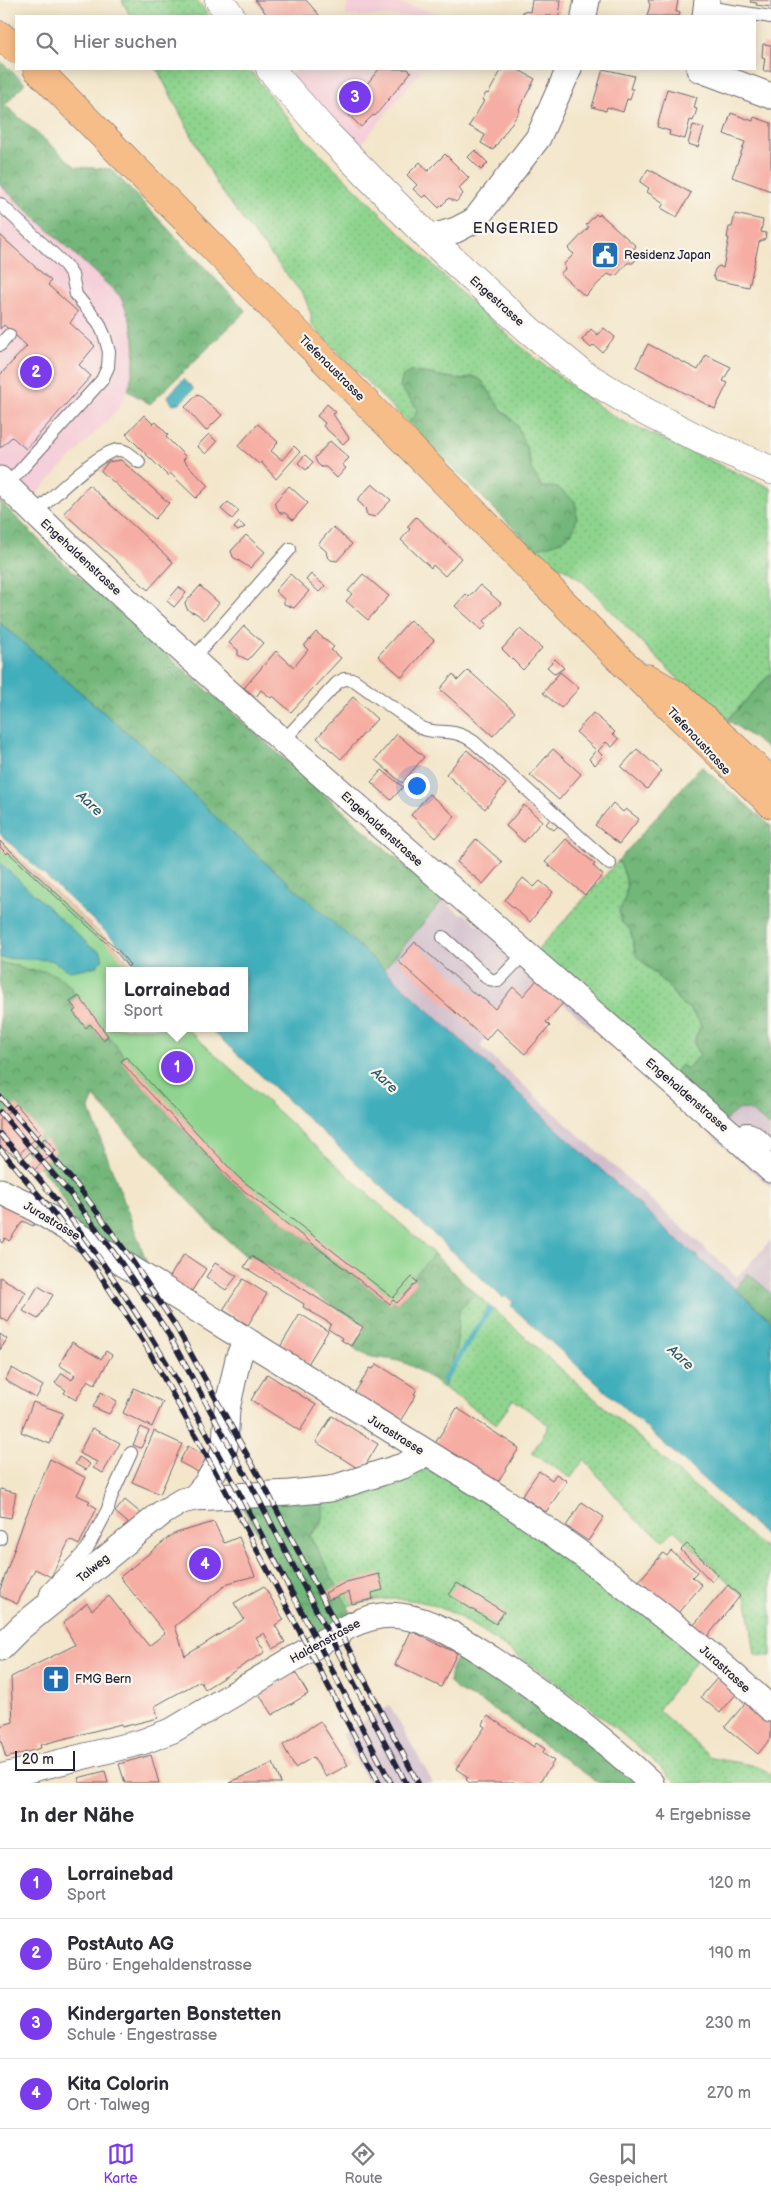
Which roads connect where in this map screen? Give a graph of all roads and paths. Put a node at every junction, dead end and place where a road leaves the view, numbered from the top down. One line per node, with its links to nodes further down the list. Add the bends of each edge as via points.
1 (219, 0): 4 (street)
2 (587, 0): 5 (street)
3 (706, 8): 6 (lane)
4 (229, 15)
5 (584, 15)
6 (771, 17)
7 (0, 35): 8 (main road)
8 (15, 48)
9 (38, 70): 22 (main road, Tiefenaustrasse)
10 (271, 70): 15 (street, Engestrasse, via 332,140)
11 (569, 70): 15 (street, via 538,138 475,220)
12 (702, 70): 13 (street)
13 (771, 96)
14 (0, 204): 18 (lane, via 65,265 72,275 76,295 99,323 109,352 102,380)
15 (429, 238): 17 (street, Engestrasse, via 529,330 597,384 700,440)
16 (139, 462): 19 (lane, via 124,451 109,452)
17 (771, 470)
18 (3, 482): 19 (street, Engehaldenstrasse)
19 (35, 513): 21 (street, Engehaldenstrasse)
20 (290, 549): 21 (lane)
21 (192, 660): 23 (street, Engehaldenstrasse)
22 (627, 666): 24 (main road, Tiefenaustrasse, via 680,697); 25 (main road); 26 (main road, Tiefenaustrasse)
23 (283, 740): 27 (lane, via 337,682 354,680 420,728 430,732 458,733 474,742); 29 (street, Engehaldenstrasse)
24 (771, 781)
25 (771, 804)
26 (771, 817)
27 (610, 864)
28 (443, 937): 29 (lane, via 489,979 498,981)
29 (524, 954): 30 (street, Engehaldenstrasse)
30 (735, 1136): 31 (lane, via 746,1128); 32 (street, Engehaldenstrasse)
31 (771, 1146)
32 (771, 1170)
33 (0, 1191): 34 (street, Jurastrasse, via 29,1205)
34 (245, 1341): 35 (street, Jurastrasse); 37 (street, Talweg, via 227,1409 225,1446 214,1473)
35 (422, 1452): 37 (street, Talweg, via 417,1459 403,1466 330,1489); 40 (street, Jurastrasse, via 502,1499 593,1562 705,1650)
36 (131, 1453): 38 (lane, via 87,1549 47,1591 44,1598)
37 (194, 1498): 38 (street, Talweg, via 162,1513)
38 (48, 1604): 39 (street, Talweg)
39 (0, 1648)
40 (771, 1709)
41 (0, 1777): 42 (street, Haldenstrasse, via 142,1742 173,1730 348,1626 366,1618 398,1615 445,1630 536,1688 590,1727)
42 (651, 1783)

